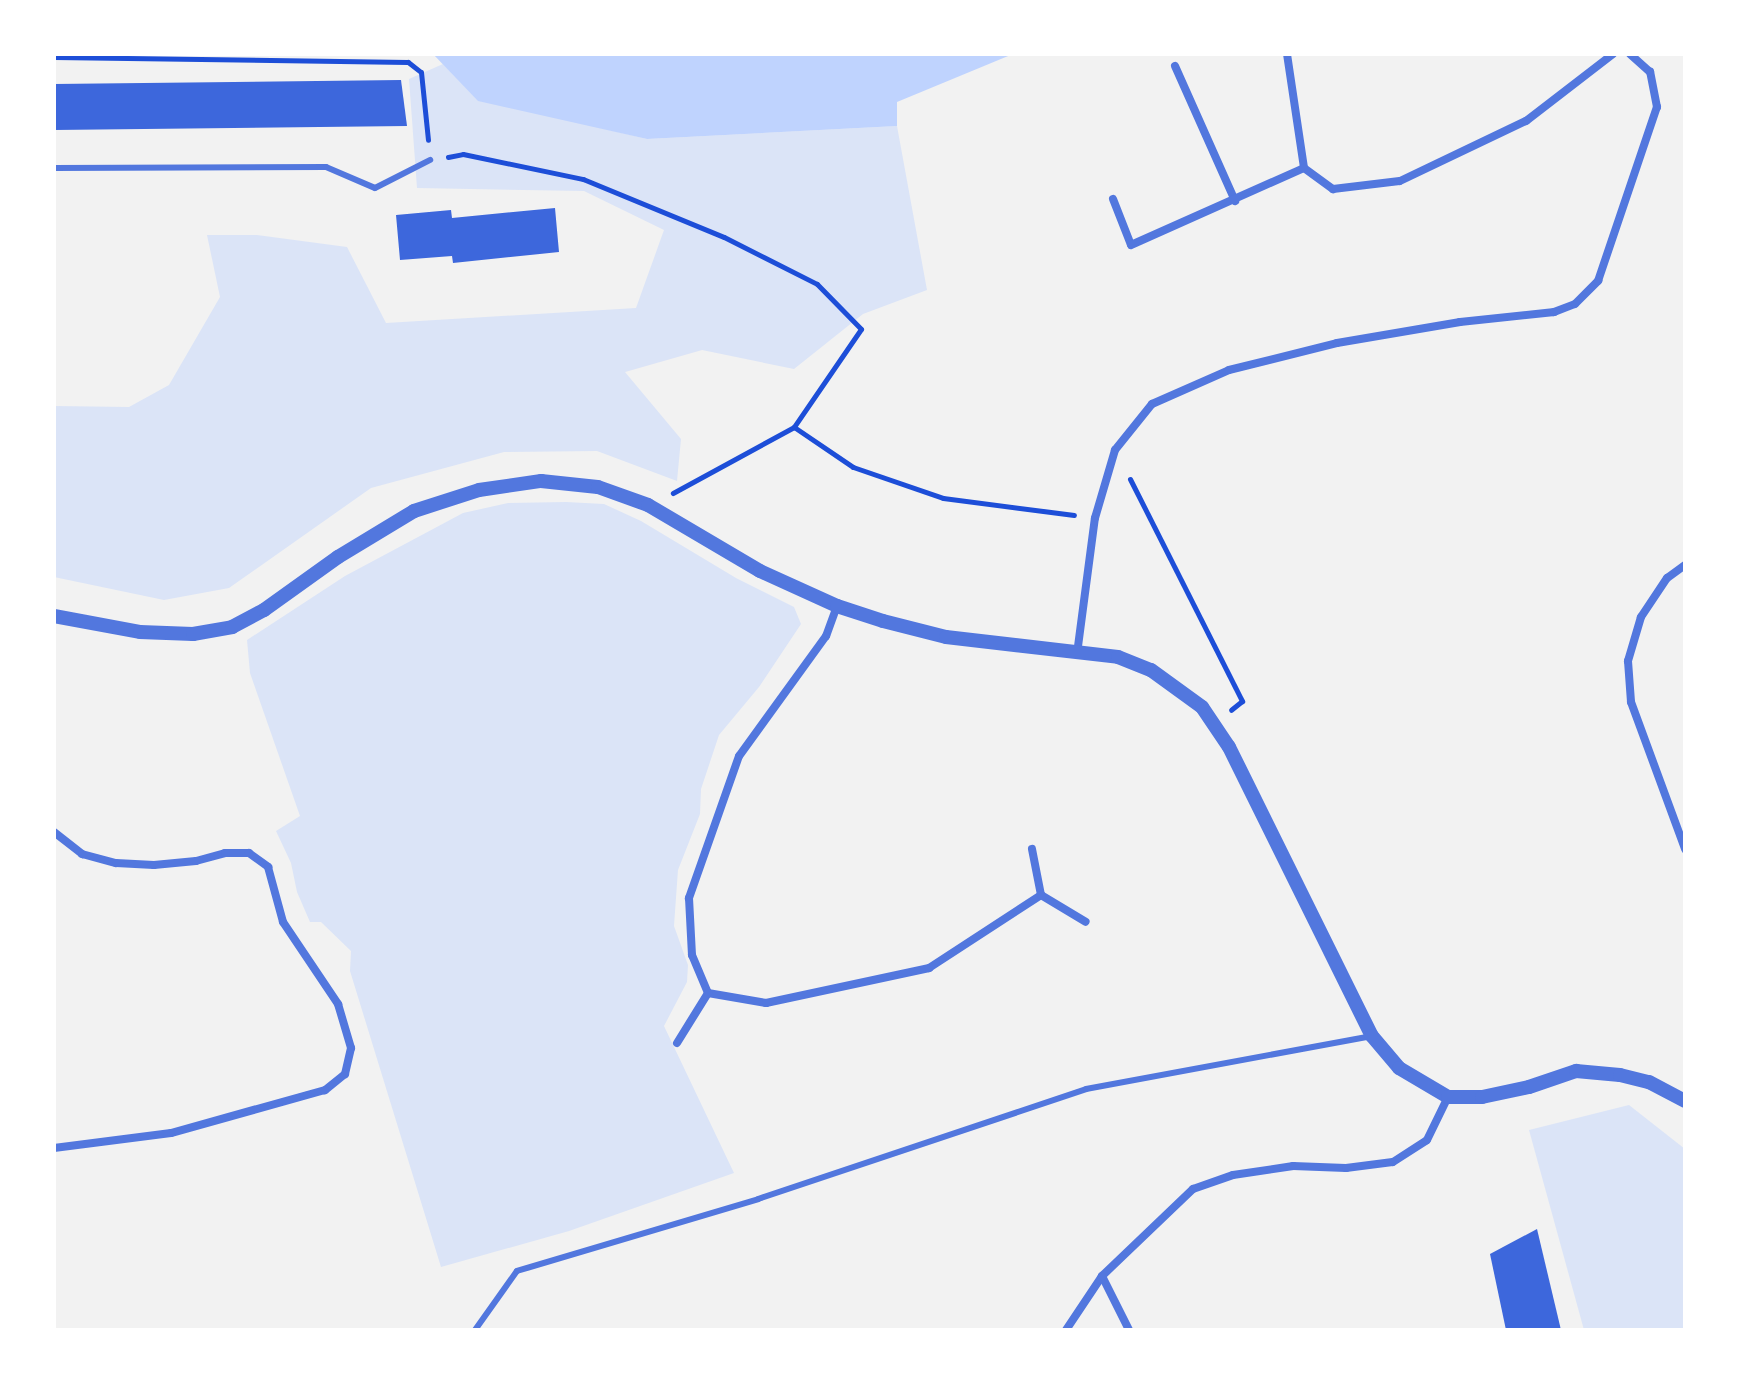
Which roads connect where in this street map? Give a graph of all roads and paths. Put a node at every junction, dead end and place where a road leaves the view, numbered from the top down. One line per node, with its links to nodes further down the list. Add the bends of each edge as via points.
1 (1287, 54): 8 (street)
2 (1613, 54): 8 (street, via 1526,121 1400,181 1333,189)
3 (1630, 54): 12 (street, via 1650,72 1657,107 1598,281 1575,304 1554,312 1337,343 1229,370 1152,404)
4 (54, 57): 6 (path, via 408,62 421,72)
5 (1175, 66): 10 (street)
6 (430, 160): 7 (lane, via 375,188 326,167); 11 (path, via 463,154 583,179 724,237 817,284 861,329)
7 (54, 168)
8 (1304, 168): 10 (street)
9 (1113, 199): 10 (street, via 1131,245)
10 (1235, 201)
11 (794, 427): 13 (path); 14 (path, via 853,467 943,498)
12 (1115, 450): 14 (street); 19 (path, via 1242,701)
13 (651, 507): 16 (street, via 760,571); 17 (street, via 598,487 541,481 479,490 414,511 232,627 193,634 140,632)
14 (1095, 518): 18 (street)
15 (1685, 565): 22 (street, via 1667,578 1641,617 1628,661 1631,702)
16 (837, 606): 18 (street, via 946,637); 25 (street, via 826,636 739,756 689,898 692,955)
17 (54, 616)
18 (1077, 654): 19 (street, via 1118,657 1151,670 1202,707)
19 (1214, 725): 26 (street)
20 (54, 832): 30 (street, via 82,854 116,863 154,865 249,853 268,867 283,922 338,1004 351,1048 345,1074 325,1090 171,1133)
21 (1032, 849): 23 (street)
22 (1685, 849)
23 (1041, 895): 24 (street); 25 (street, via 929,968 766,1003)
24 (1086, 922)
25 (708, 993): 27 (street)
26 (1372, 1036): 28 (street, via 1399,1068); 32 (lane, via 1086,1089 758,1199 517,1271)
27 (677, 1043)
28 (1448, 1097): 29 (street, via 1482,1097 1576,1071 1649,1082); 31 (street, via 1427,1140 1393,1162 1346,1168 1293,1166 1233,1175 1193,1189)
29 (1685, 1101)
30 (54, 1148)
31 (1102, 1276): 33 (street); 34 (street)
32 (475, 1330)
33 (1066, 1330)
34 (1129, 1330)

